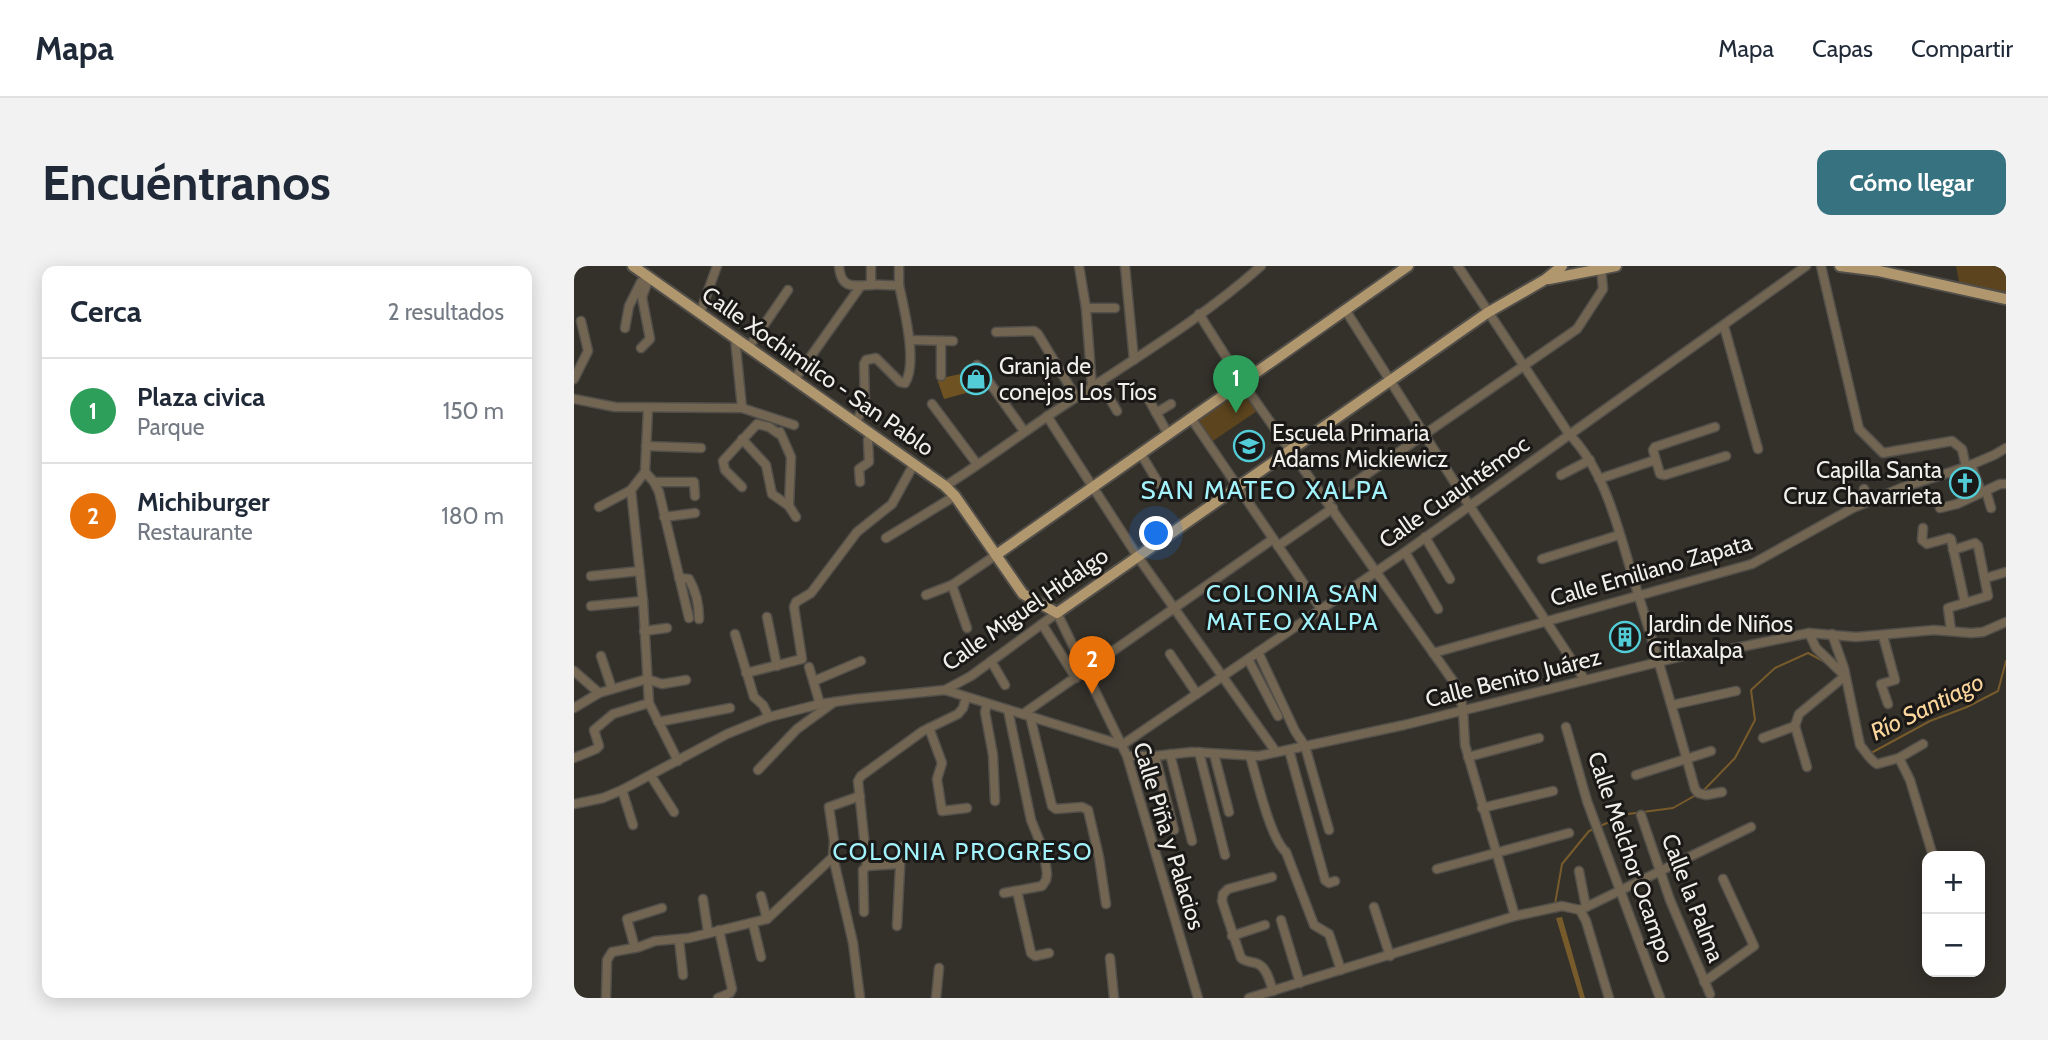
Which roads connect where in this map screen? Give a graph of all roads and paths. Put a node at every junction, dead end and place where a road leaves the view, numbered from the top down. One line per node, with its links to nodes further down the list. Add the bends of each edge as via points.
1 (633, 266): 17 (main road, Calle Xochimilco - San Pablo)
2 (717, 266): 27 (street)
3 (839, 266): 21 (street, via 842,280)
4 (871, 266): 19 (street)
5 (899, 266): 20 (street)
6 (1079, 266): 25 (street)
7 (1125, 266): 40 (street)
8 (1261, 266): 29 (street)
9 (1408, 266): 26 (main road)
10 (1458, 266): 28 (street)
11 (1562, 266): 18 (main road, Calle Miguel Hidalgo)
12 (1615, 266): 16 (main road, Calle Miguel Hidalgo)
13 (1806, 266): 31 (street, Calle Cuauhtémoc)
14 (1821, 266): 82 (street, via 1861,433 1883,453 1952,441 1962,449)
15 (1839, 266): 23 (main road)
16 (1601, 268): 18 (main road, Calle Miguel Hidalgo); 42 (street, via 1602,289 1581,324)
17 (647, 276): 27 (main road, Calle Xochimilco - San Pablo); 32 (street, via 629,306); 39 (street, via 642,297 650,339)
18 (1546, 279): 28 (main road, Calle Miguel Hidalgo)
19 (871, 285): 20 (street); 21 (street)
20 (899, 285): 35 (street)
21 (860, 287): 45 (street)
22 (788, 290): 38 (street)
23 (2006, 299)
24 (1115, 307): 25 (street)
25 (1087, 309): 48 (street)
26 (1346, 311): 46 (street); 47 (main road)
27 (700, 313): 34 (main road, Calle Xochimilco - San Pablo)
28 (1488, 313): 42 (street); 46 (main road, Calle Miguel Hidalgo)
29 (1199, 314): 40 (street); 47 (street)
30 (581, 321): 44 (street, via 588,351)
31 (1724, 326): 68 (street, Calle Cuauhtémoc); 75 (street)
32 (625, 328)
33 (996, 332): 50 (street, via 1038,334)
34 (735, 338): 38 (main road, Calle Xochimilco - San Pablo); 54 (street)
35 (910, 340): 36 (street); 61 (street, via 905,383 876,358 866,360 865,404)
36 (941, 341): 37 (street); 43 (street)
37 (953, 341)
38 (749, 347): 45 (main road, Calle Xochimilco - San Pablo)
39 (641, 348)
40 (1134, 360): 48 (street)
41 (977, 365): 64 (street)
42 (1523, 365): 65 (street); 68 (street)
43 (941, 376)
44 (574, 379)
45 (794, 380): 61 (main road, Calle Xochimilco - San Pablo)
46 (1390, 381): 65 (street); 74 (main road, Calle Miguel Hidalgo)
47 (1242, 382): 59 (main road); 74 (street)
48 (1096, 385): 50 (street); 56 (street)
49 (1144, 391): 57 (street)
50 (1076, 397): 58 (street)
51 (574, 399): 55 (street)
52 (932, 404): 81 (street)
53 (1171, 404): 57 (street)
54 (742, 408): 55 (street); 60 (street)
55 (648, 409): 71 (street)
56 (1117, 411)
57 (1156, 413): 67 (street)
58 (1047, 416): 64 (street); 93 (street)
59 (1191, 418): 67 (main road); 91 (street)
60 (783, 422): 62 (street); 66 (street)
61 (856, 422): 69 (main road, Calle Xochimilco - San Pablo)
62 (794, 425)
63 (1715, 427): 79 (street, via 1655,447)
64 (1024, 431): 81 (street)
65 (1424, 433): 100 (street); 101 (street)
66 (779, 434): 70 (street, via 757,424); 102 (street, via 791,457)
67 (1168, 434): 76 (main road)
68 (1569, 434): 78 (street); 101 (street, Calle Cuauhtémoc)
69 (870, 435): 80 (main road, Calle Xochimilco - San Pablo); 87 (street, via 869,462 859,469)
70 (742, 439): 92 (street, via 723,461); 102 (street, via 766,465 772,494)
71 (646, 446): 73 (street); 83 (street)
72 (2006, 447): 82 (street, Calle Emiliano Zapata)
73 (701, 448)
74 (1291, 449): 91 (main road, Calle Miguel Hidalgo); 100 (street)
75 (1758, 449)
76 (1141, 454): 88 (street); 93 (main road)
77 (1726, 456): 79 (street, via 1662,476)
78 (1590, 460): 84 (street); 85 (street)
79 (1655, 460): 85 (street)
80 (914, 464): 90 (main road, Calle Xochimilco - San Pablo); 158 (street, via 892,504 857,532 811,593 796,602 804,657)
81 (977, 464): 90 (street)
82 (1968, 466): 96 (street); 99 (street, Calle Emiliano Zapata)
83 (645, 472): 86 (street); 95 (street)
84 (1561, 475)
85 (1600, 479): 110 (street)
86 (654, 482): 97 (street, via 694,482); 107 (street)
87 (860, 482)
88 (1159, 484)
89 (2006, 484): 96 (street)
90 (944, 486): 98 (main road, Calle Xochimilco - San Pablo)
91 (1237, 486): 113 (street); 117 (main road, Calle Miguel Hidalgo)
92 (742, 487)
93 (1091, 487): 116 (main road); 117 (street)
94 (1864, 489): 99 (street)
95 (631, 490): 103 (street); 119 (street)
96 (1983, 491): 104 (street); 105 (street)
97 (695, 496)
98 (955, 496): 112 (street); 116 (main road, Calle Xochimilco - San Pablo)
99 (1870, 501): 128 (street, Calle Emiliano Zapata, via 1752,565)
100 (1330, 504): 113 (street); 120 (street)
101 (1469, 505): 111 (street, Calle Cuauhtémoc); 139 (street)
102 (789, 506): 108 (street)
103 (599, 507)
104 (1940, 508)
105 (1992, 508)
106 (695, 513): 107 (street)
107 (664, 517): 123 (street)
108 (796, 517)
109 (1923, 528): 114 (street, via 1924,542 1949,538)
110 (1619, 535): 118 (street); 128 (street)
111 (1425, 537): 115 (street, Calle Cuauhtémoc); 125 (street)
112 (886, 538)
113 (1276, 542): 132 (street); 134 (street)
114 (1953, 550): 124 (street, via 1975,543 1979,546); 130 (street)
115 (1405, 552): 120 (street, Calle Cuauhtémoc); 133 (street)
116 (996, 555): 126 (street); 135 (main road, Calle Xochimilco - San Pablo, via 1023,594)
117 (1138, 557): 134 (street); 135 (main road, Calle Miguel Hidalgo)
118 (1542, 559)
119 (640, 571): 122 (street); 129 (street)
120 (1376, 571): 132 (street, Calle Cuauhtémoc); 151 (street)
121 (2006, 572): 124 (street)
122 (591, 576)
123 (680, 578): 137 (street); 138 (street, via 689,579 692,585)
124 (1986, 578): 130 (street, via 1988,596)
125 (1450, 579)
126 (952, 584): 127 (street); 143 (street)
127 (926, 595)
128 (1639, 597): 139 (street, Calle Emiliano Zapata); 157 (street)
129 (643, 601): 131 (street); 145 (street)
130 (1965, 604): 144 (street, via 1948,608)
131 (591, 606)
132 (1321, 608): 150 (street, Calle Cuauhtémoc)
133 (1438, 608)
134 (1174, 609): 161 (street); 163 (street)
135 (1057, 613): 141 (street, Calle Miguel Hidalgo); 161 (street, Calle Piña y Palacios)
136 (767, 617): 158 (street)
137 (689, 618)
138 (699, 619)
139 (1547, 621): 151 (street, Calle Emiliano Zapata); 168 (street)
140 (2006, 622): 144 (street, Calle Benito Juárez, via 1983,632)
141 (1042, 624): 156 (street, Calle Miguel Hidalgo); 164 (street)
142 (667, 628): 145 (street)
143 (967, 628)
144 (1951, 630): 149 (street, Calle Benito Juárez)
145 (644, 631): 165 (street)
146 (1809, 633): 148 (street, Calle Benito Juárez); 157 (street, Calle Benito Juárez); 166 (street)
147 (735, 634): 162 (street)
148 (1832, 634): 149 (street, Calle Benito Juárez); 166 (street)
149 (1883, 636): 182 (street, via 1895,680 1881,684)
150 (1258, 652): 154 (street, Calle Cuauhtémoc); 198 (street)
151 (1433, 653): 186 (street, via 1458,688)
152 (1170, 654): 175 (street)
153 (601, 656): 171 (street)
154 (1248, 659): 163 (street, Calle Cuauhtémoc); 188 (street)
155 (860, 661): 169 (street)
156 (991, 661): 170 (street); 172 (street, Calle Miguel Hidalgo)
157 (1659, 662): 168 (street, Calle Benito Juárez); 181 (street)
158 (777, 666): 162 (street)
159 (809, 667): 169 (street)
160 (574, 671): 174 (street)
161 (1085, 672): 164 (street); 197 (street, Calle Piña y Palacios)
162 (746, 673): 189 (street, via 754,697)
163 (1223, 677): 175 (street, Calle Cuauhtémoc); 202 (street)
164 (1076, 678): 187 (street)
165 (646, 679): 167 (street, via 662,684); 171 (street); 178 (street)
166 (1843, 679): 191 (street, via 1799,714); 211 (street, via 1860,745 1871,760 1881,764)
167 (686, 680)
168 (1585, 680): 186 (street, Calle Benito Juárez)
169 (814, 681): 179 (street)
170 (1005, 685)
171 (611, 689): 174 (street)
172 (945, 690): 176 (street); 177 (street)
173 (1736, 691): 181 (street)
174 (599, 694): 183 (street)
175 (1197, 694): 197 (street, Calle Cuauhtémoc)
176 (965, 698): 180 (street); 193 (street, via 958,714)
177 (834, 702): 179 (street); 214 (street, via 797,729)
178 (649, 703): 190 (street); 209 (street, via 613,714 594,730 599,746)
179 (820, 704): 189 (street)
180 (987, 704): 185 (street); 221 (street)
181 (1672, 705): 210 (street)
182 (1888, 705)
183 (574, 708)
184 (730, 708): 190 (street)
185 (1008, 710): 187 (street); 247 (street, via 1047,874 1042,886)
186 (1463, 710): 198 (street, Calle Benito Juárez); 208 (street)
187 (1026, 715): 197 (street); 252 (street, via 1052,806 1088,810)
188 (1278, 716)
189 (769, 717): 212 (street)
190 (658, 722): 212 (street)
191 (1795, 726): 195 (street); 213 (street)
192 (1566, 727): 248 (street, Calle Melchor Ocampo)
193 (929, 728): 220 (street, via 861,776); 223 (street, via 942,763 937,779 942,811)
194 (1539, 738): 208 (street)
195 (1763, 738)
196 (1923, 744): 211 (street)
197 (1122, 745): 205 (street, Calle Piña y Palacios)
198 (1305, 746): 199 (street, Calle Benito Juárez); 231 (street)
199 (1289, 750): 202 (street, Calle Benito Juárez); 246 (street, via 1325,880)
200 (1711, 751): 210 (street)
201 (1199, 752): 203 (street, Calle Benito Juárez); 204 (street, Calle Benito Juárez); 237 (street)
202 (1276, 752): 207 (street, Calle Benito Juárez)
203 (1170, 754): 206 (street, Calle Benito Juárez); 233 (street)
204 (1214, 754): 207 (street, Calle Benito Juárez); 226 (street)
205 (1127, 756): 206 (street, Calle Benito Juárez); 283 (street, Calle Piña y Palacios)
206 (1155, 756): 230 (street)
207 (1250, 757): 272 (street, via 1279,846 1286,852 1314,925 1327,930)
208 (1468, 757): 224 (street)
209 (574, 758)
210 (1687, 758): 215 (street); 219 (street, via 1703,794)
211 (1899, 758): 235 (street)
212 (678, 761): 216 (street)
213 (1807, 766)
214 (758, 771)
215 (1636, 775)
216 (651, 776): 217 (street); 225 (street)
217 (622, 790): 222 (street); 228 (street)
218 (1553, 791): 224 (street)
219 (1722, 792)
220 (860, 796): 238 (street, via 829,807); 240 (street)
221 (995, 801)
222 (574, 804)
223 (967, 808)
224 (1482, 808): 236 (street)
225 (674, 812)
226 (1229, 812)
227 (1641, 815): 243 (street, Calle la Palma)
228 (633, 825)
229 (1751, 827): 243 (street)
230 (1174, 830)
231 (1329, 831)
232 (1569, 833): 236 (street)
233 (1192, 841)
234 (901, 847): 239 (street)
235 (1931, 851)
236 (1495, 854): 241 (street); 257 (street)
237 (1224, 855)
238 (832, 858): 259 (street); 280 (street)
239 (899, 864): 240 (street); 261 (street)
240 (867, 866): 256 (street, via 863,870)
241 (1437, 869)
242 (1579, 871): 255 (street)
243 (1661, 872): 248 (street); 274 (street, Calle la Palma)
244 (1272, 877): 264 (street, via 1223,894)
245 (1723, 878): 274 (street, via 1754,946)
246 (1335, 881)
247 (1017, 891): 249 (street); 267 (street, via 1031,953)
248 (1621, 891): 255 (street); 286 (street, Calle Melchor Ocampo)
249 (1004, 893)
250 (761, 896): 259 (street)
251 (704, 899): 263 (street)
252 (1106, 904)
253 (1374, 907): 268 (street)
254 (662, 908): 266 (street, via 627,919)
255 (1583, 909): 257 (street, via 1562,906); 285 (street)
256 (864, 912)
257 (1515, 916): 268 (street)
258 (1281, 920): 275 (street)
259 (759, 921): 262 (street); 269 (street)
260 (1265, 925): 264 (street)
261 (897, 926)
262 (719, 930): 263 (street); 279 (street, via 732,989)
263 (708, 932): 265 (street)
264 (1232, 936): 276 (street, via 1241,958 1265,970)
265 (680, 940): 266 (street); 273 (street)
266 (635, 948): 278 (street, via 609,956)
267 (1049, 953)
268 (1390, 956): 272 (street)
269 (761, 957)
270 (1110, 958): 282 (street)
271 (939, 968): 281 (street)
272 (1341, 970): 275 (street)
273 (683, 975)
274 (1704, 982): 277 (street, Calle la Palma)
275 (1300, 983): 276 (street)
276 (1273, 991): 284 (street)
277 (1710, 994)
278 (606, 998)
279 (718, 998)
280 (860, 998)
281 (936, 998)
282 (1114, 998)
283 (1198, 998)
284 (1249, 998)
285 (1609, 998)
286 (1660, 998)

